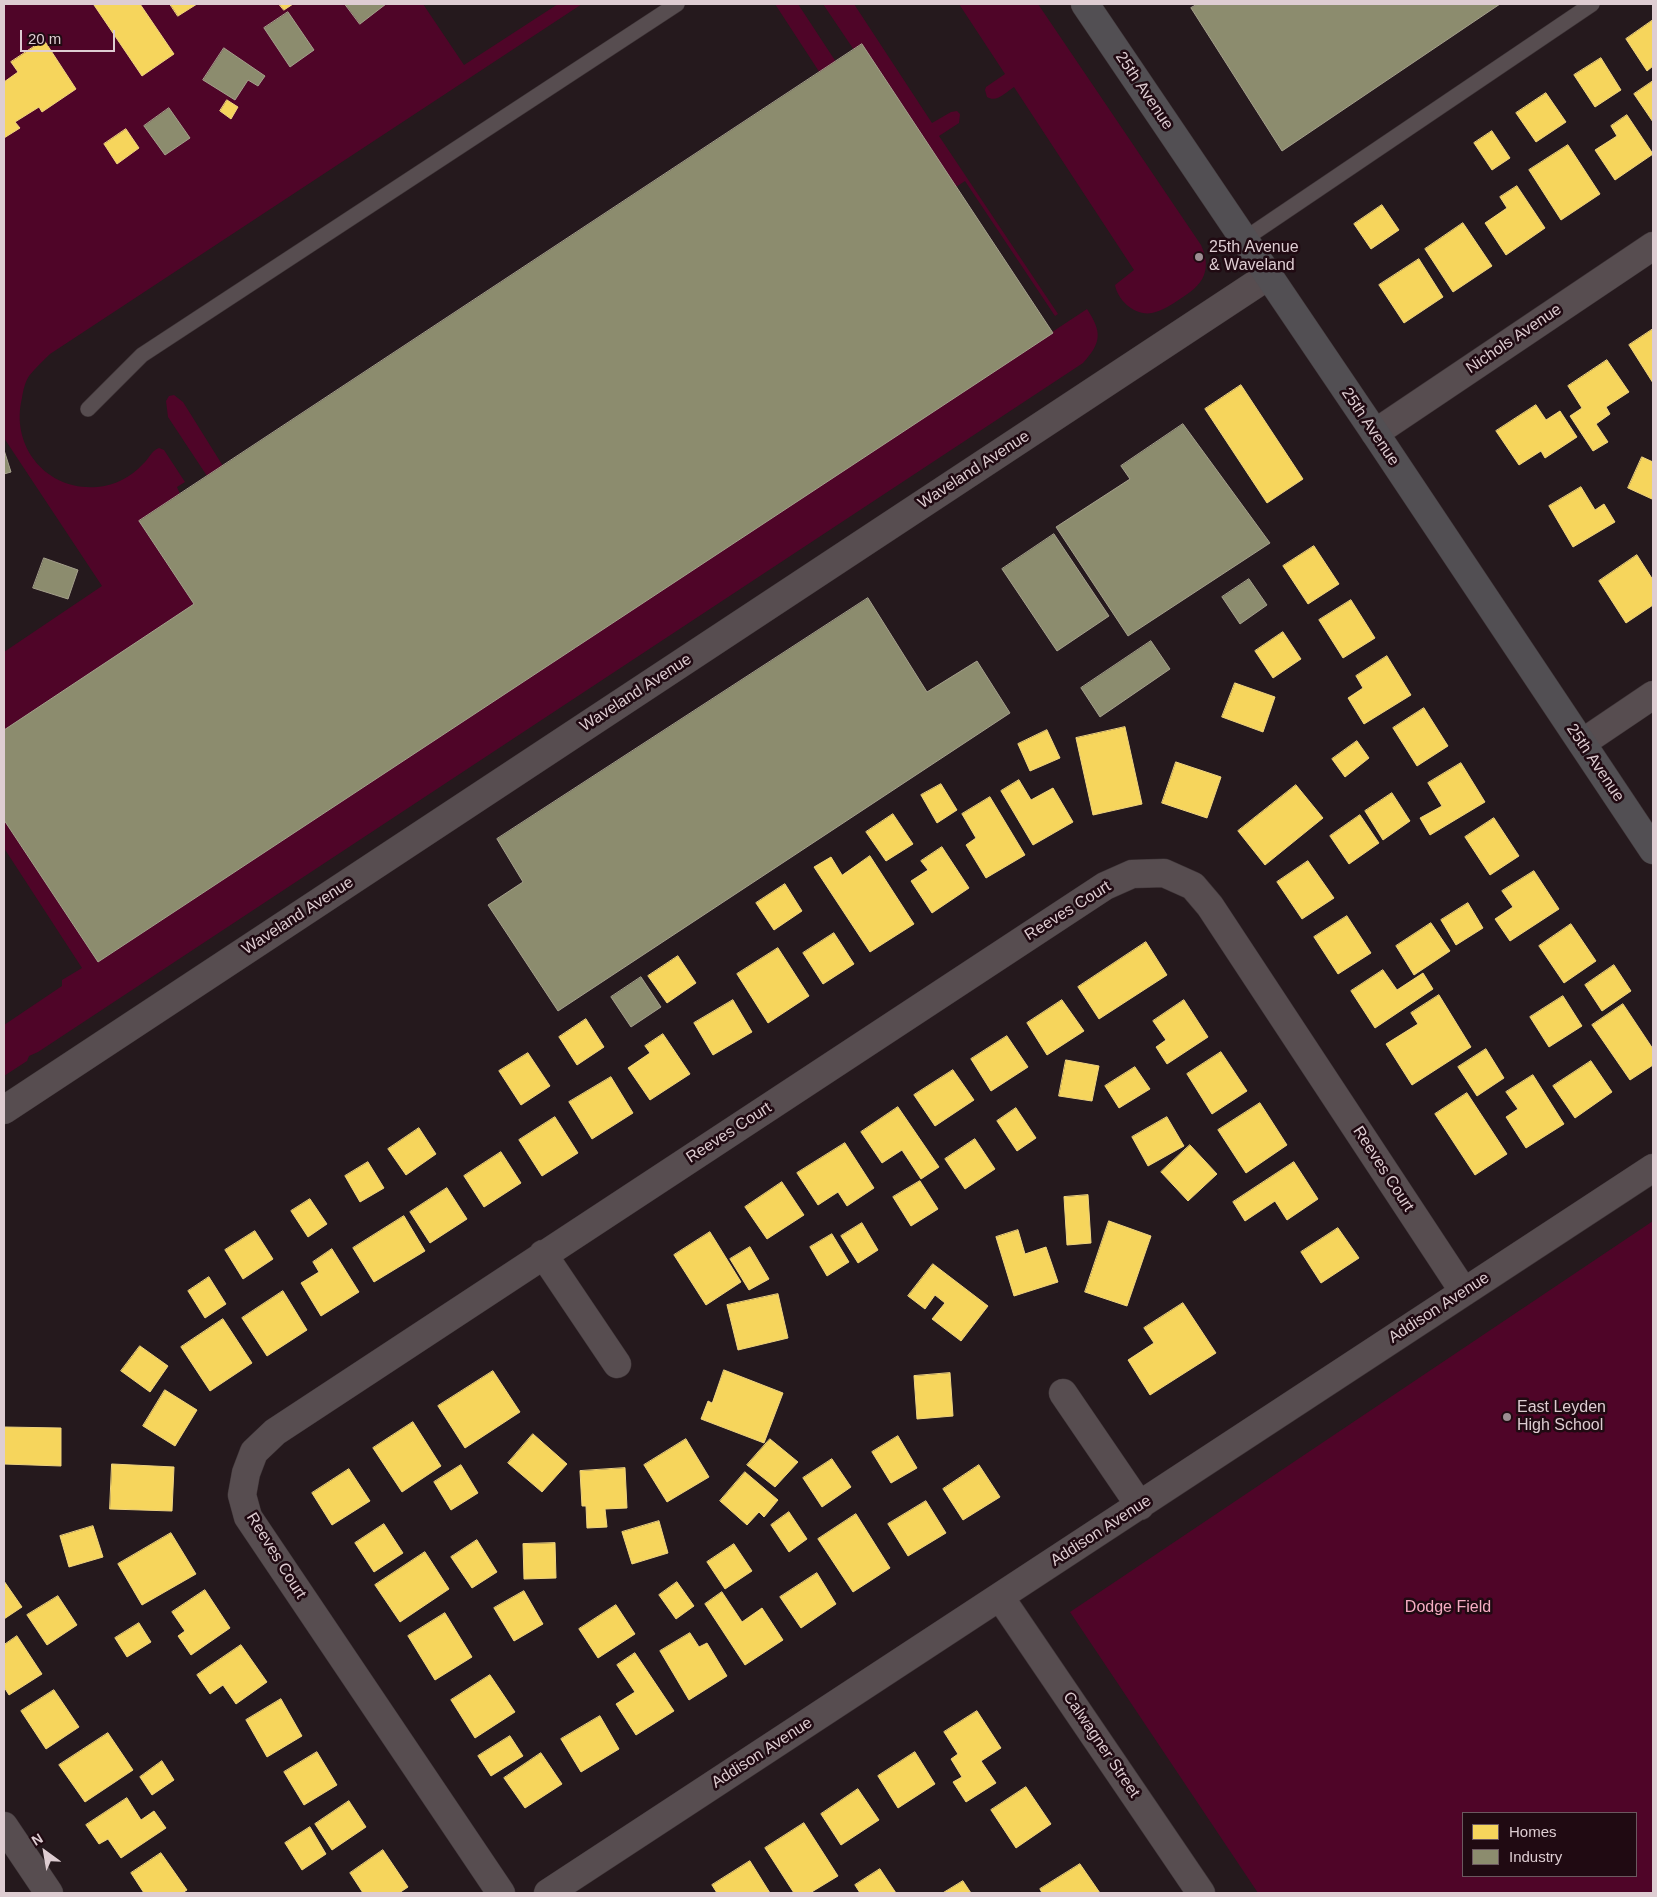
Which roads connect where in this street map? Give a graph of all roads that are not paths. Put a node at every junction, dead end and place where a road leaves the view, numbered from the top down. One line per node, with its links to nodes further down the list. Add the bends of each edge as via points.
1 (676, 4): 7 (lane, via 142,355)
2 (1085, 4): 4 (street, 25th Avenue)
3 (1592, 4): 4 (lane)
4 (1243, 240): 6 (street, 25th Avenue)
5 (1653, 246): 8 (street, Nichols Avenue)
6 (1268, 276): 8 (street, 25th Avenue); 12 (street, Waveland Avenue)
7 (88, 410)
8 (1375, 433): 10 (street, 25th Avenue)
9 (1653, 695): 10 (street)
10 (1582, 744): 11 (street, 25th Avenue)
11 (1653, 850)
12 (4, 1110)
13 (1653, 1168): 15 (street, Addison Avenue)
14 (543, 1254): 15 (street, Reeves Court, via 1105,886 1132,874 1164,873 1193,886 1210,906); 16 (street); 22 (street, Reeves Court, via 275,1432 254,1452 242,1494 248,1517)
15 (1464, 1292): 18 (street, Addison Avenue)
16 (617, 1364)
17 (1063, 1393): 18 (street)
18 (1140, 1506): 19 (street, Addison Avenue)
19 (1000, 1598): 23 (street, Addison Avenue); 24 (street, Calwagner Street)
20 (4, 1826): 21 (street)
21 (49, 1893)
22 (501, 1893)
23 (548, 1893)
24 (1201, 1893)

